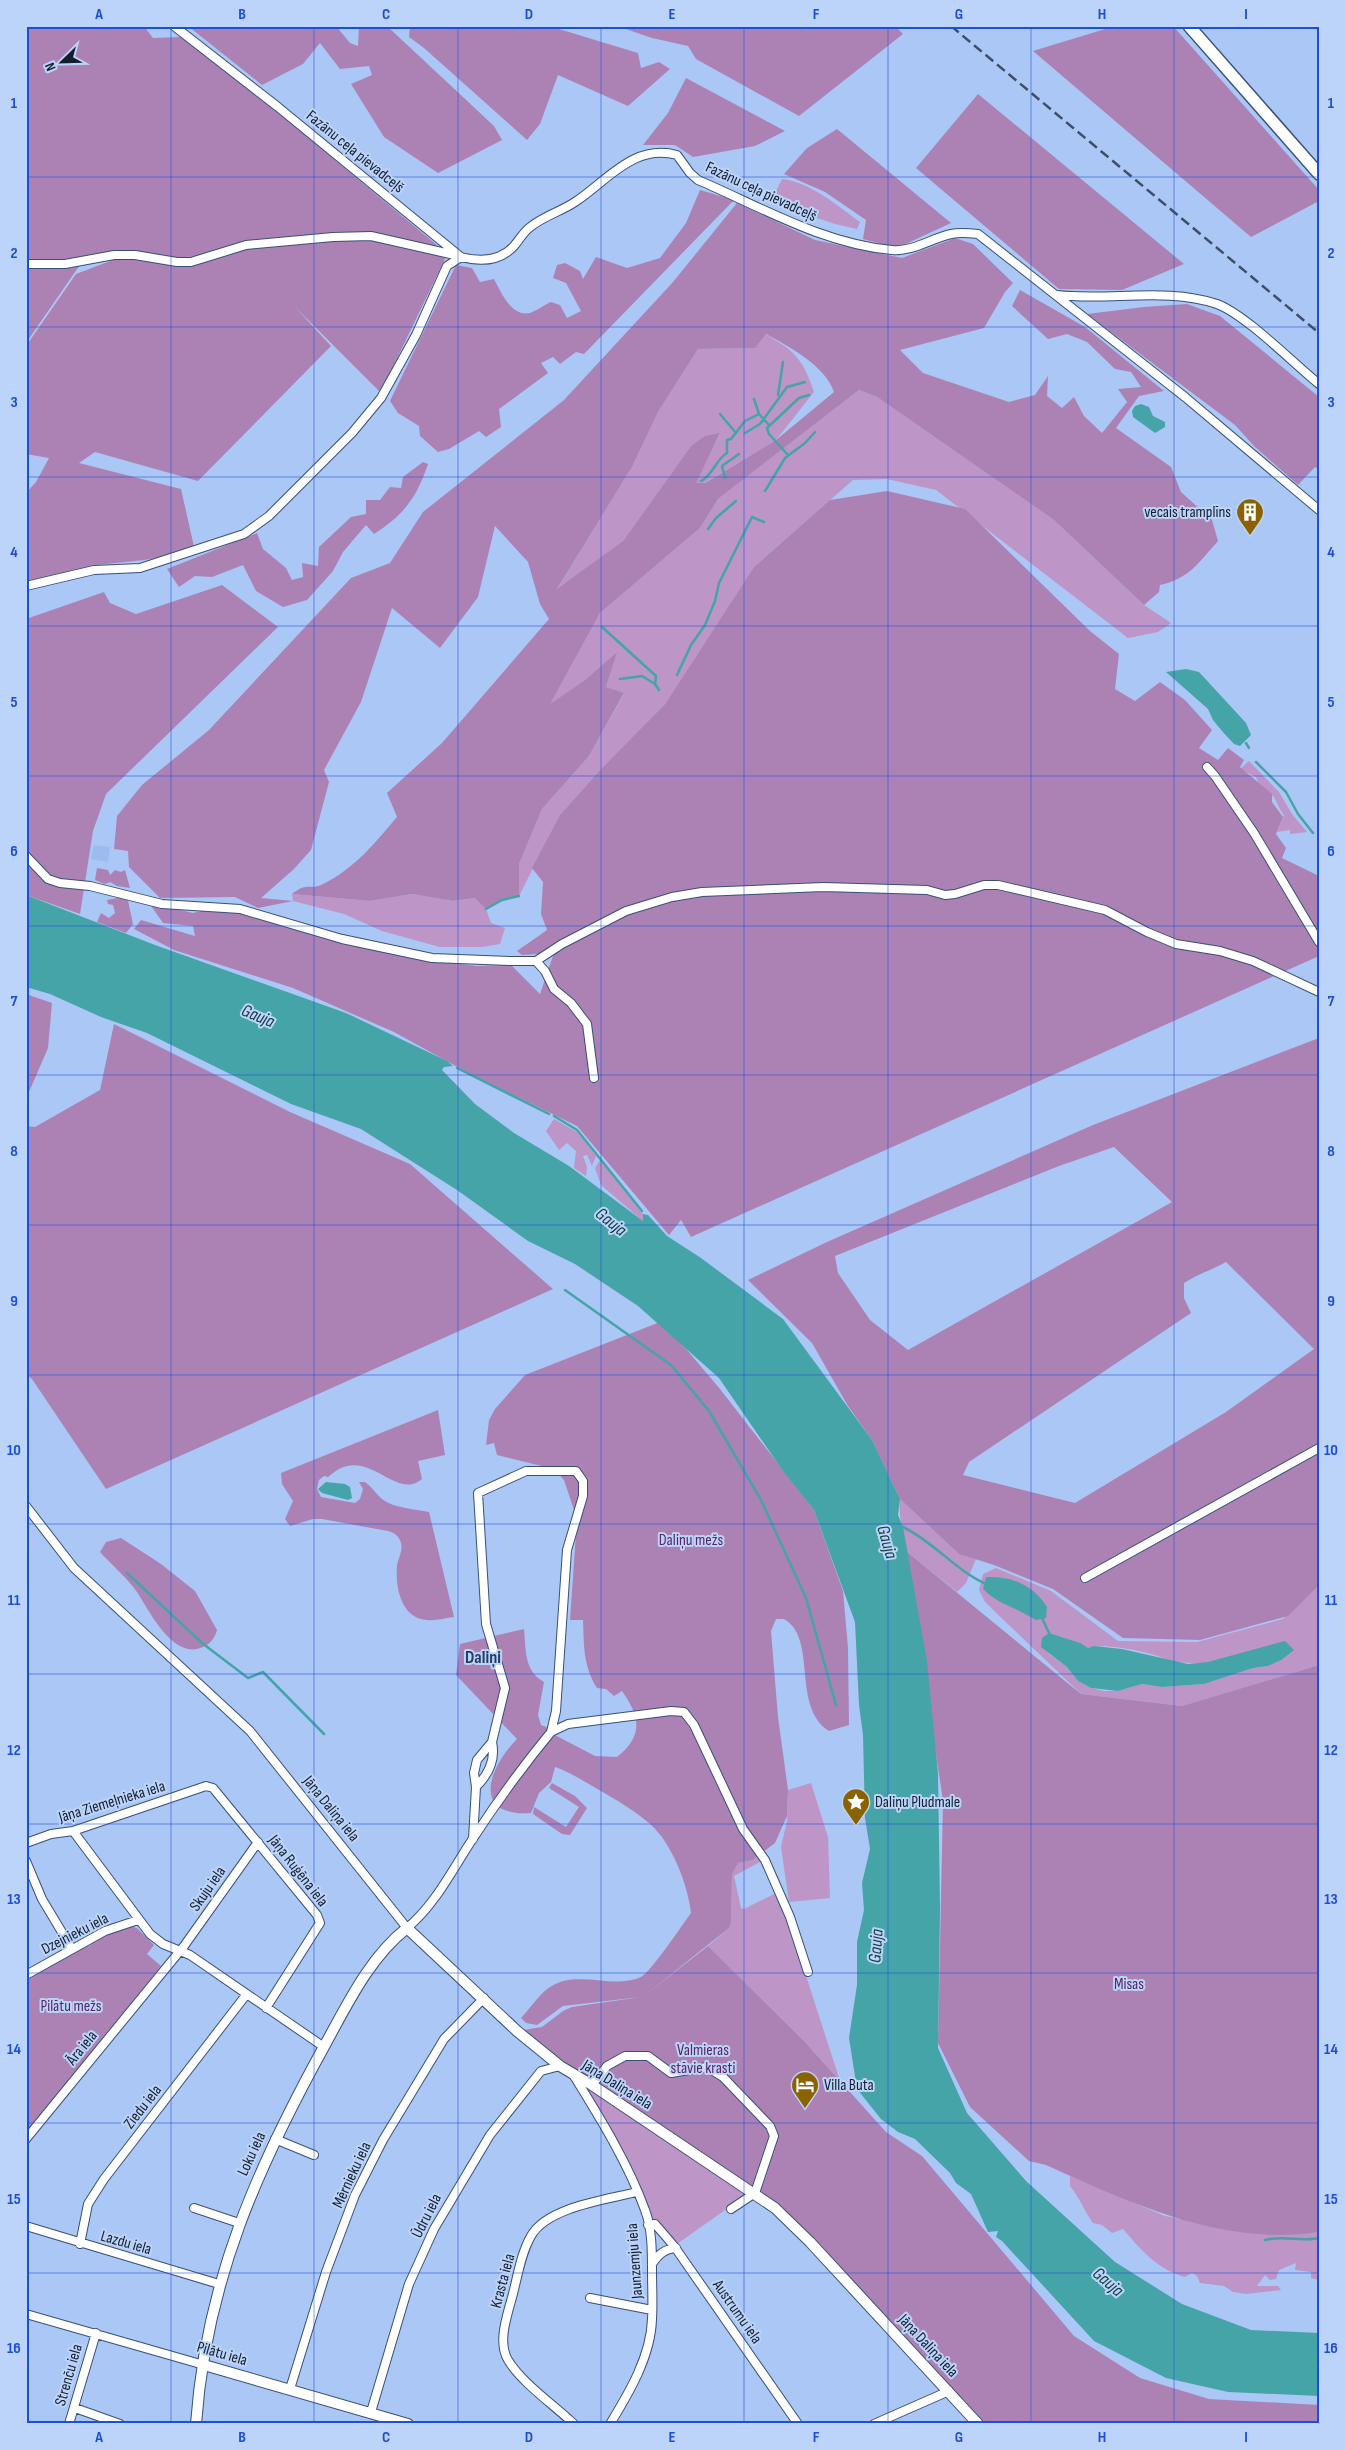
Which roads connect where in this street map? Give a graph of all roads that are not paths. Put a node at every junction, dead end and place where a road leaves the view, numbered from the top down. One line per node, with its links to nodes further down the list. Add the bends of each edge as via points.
1 (174, 26): 4 (street, Fazānu ceļa pievadceļš)
2 (1189, 26): 3 (main road)
3 (1319, 174)
4 (461, 257): 5 (street, via 371,236 246,245 191,262 114,255 65,264); 6 (street, Fazānu ceļa pievadceļš, via 484,260 506,253 527,229 574,203 615,170 651,152 670,153 678,155 698,180 803,229 894,251 951,234 978,234); 9 (street, via 447,266 416,335 381,398 352,433 256,526 236,537 140,568 94,570)
5 (26, 264)
6 (1057, 295): 7 (street, via 1177,296 1219,305 1246,323); 8 (street, Fazānu ceļa pievadceļš)
7 (1319, 384)
8 (1319, 510)
9 (26, 586)
10 (1207, 767): 12 (street, via 1254,833)
11 (26, 856): 14 (street, via 48,879 60,883 90,886 162,904 240,909 342,939 432,958)
12 (1319, 942)
13 (548, 953): 14 (street); 15 (street); 16 (street, via 626,911 702,892 823,887 927,890 945,895 984,885 998,885 1105,910 1176,944 1220,951 1253,961)
14 (536, 961): 15 (street)
15 (545, 971): 17 (street, via 554,989 571,1003 587,1024)
16 (1319, 992)
17 (594, 1078)
18 (1319, 1448): 20 (street)
19 (26, 1506): 31 (street, Jāņa Daliņa iela, via 74,1568 250,1731)
20 (1085, 1578)
21 (551, 1732): 22 (street, via 556,1711 567,1550 584,1496 582,1481 576,1471 526,1470 478,1493 486,1624 505,1688); 26 (street); 34 (street, via 568,1724 684,1712 694,1725 743,1828 765,1860 790,1917)
22 (492, 1742): 24 (street, via 494,1752 490,1769); 24 (street, via 477,1760 474,1773)
23 (206, 1786): 25 (street, Jāņa Ziemeļnieka iela); 27 (street, Jāņa Ruģēna iela, via 213,1788)
24 (476, 1787): 26 (street)
25 (73, 1831): 28 (street, Jāņa Ziemeļnieka iela, via 51,1834); 30 (street)
26 (473, 1839): 31 (street, via 419,1918)
27 (258, 1842): 33 (street, Skuju iela); 38 (street, Jāņa Ruģēna iela, via 318,1915 320,1923)
28 (26, 1843)
29 (26, 1861): 32 (street, via 42,1899)
30 (138, 1920): 32 (street, Dzejnieku iela, via 106,1931); 33 (street, via 163,1944)
31 (406, 1928): 37 (street, Jāņa Daliņa iela); 39 (street, Loku iela, via 364,1977)
32 (72, 1949): 35 (street, Dzejnieku iela)
33 (179, 1951): 36 (street, via 190,1955); 43 (street, Āra iela)
34 (808, 1972)
35 (26, 1975)
36 (246, 1995): 38 (street); 53 (street, Ziedu iela, via 104,2178 88,2204)
37 (484, 1998): 40 (street, Jāņa Daliņa iela, via 517,2031); 62 (street, Mērnieku iela, via 444,2039 355,2195 326,2272)
38 (266, 2008): 39 (street)
39 (324, 2048): 44 (street, Loku iela)
40 (560, 2066): 41 (street, Jāņa Daliņa iela); 65 (street, Ūdru iela, via 541,2072 490,2135 434,2229 409,2284)
41 (574, 2076): 42 (street, Jāņa Daliņa iela); 46 (street, Jaunzemju iela, via 608,2132)
42 (592, 2085): 47 (street, Jāņa Daliņa iela); 47 (street, via 607,2066 625,2056 648,2056 671,2073 707,2067 723,2077 770,2126 774,2136)
43 (26, 2139)
44 (275, 2139): 45 (street); 50 (street, Loku iela)
45 (314, 2155)
46 (637, 2192): 51 (street, Jaunzemju iela, via 646,2211); 70 (street, Krasta iela, via 573,2209 541,2223 530,2236 522,2260 507,2318 503,2349 508,2361 520,2374)
47 (755, 2193): 49 (street); 63 (street, Jāņa Daliņa iela, via 810,2242)
48 (194, 2208): 50 (street)
49 (731, 2209)
50 (239, 2223): 56 (street, Loku iela)
51 (648, 2225): 54 (street, Austrumu iela, via 655,2224); 55 (street, Jaunzemju iela)
52 (26, 2226): 53 (street, Lazdu iela)
53 (80, 2244): 56 (street, Lazdu iela)
54 (676, 2248): 55 (street, via 658,2255); 72 (street, Austrumu iela)
55 (652, 2264): 58 (street, Jaunzemju iela)
56 (219, 2284): 61 (street, Loku iela)
57 (590, 2298): 58 (street)
58 (652, 2310): 71 (street, Jaunzemju iela, via 645,2354 632,2386)
59 (26, 2314): 60 (street, Pilātu iela)
60 (96, 2333): 61 (street, Pilātu iela); 64 (street, Strenču iela)
61 (204, 2365): 62 (street, Pilātu iela); 68 (street, Loku iela)
62 (290, 2389): 65 (street, Pilātu iela)
63 (949, 2391): 73 (street); 74 (street, Jāņa Daliņa iela)
64 (75, 2408): 66 (street, Strenču iela); 67 (street)
65 (371, 2412): 69 (street, Pilātu iela)
66 (69, 2424)
67 (120, 2424)
68 (196, 2424)
69 (408, 2424)
70 (574, 2424)
71 (610, 2424)
72 (798, 2424)
73 (874, 2424)
74 (978, 2424)

